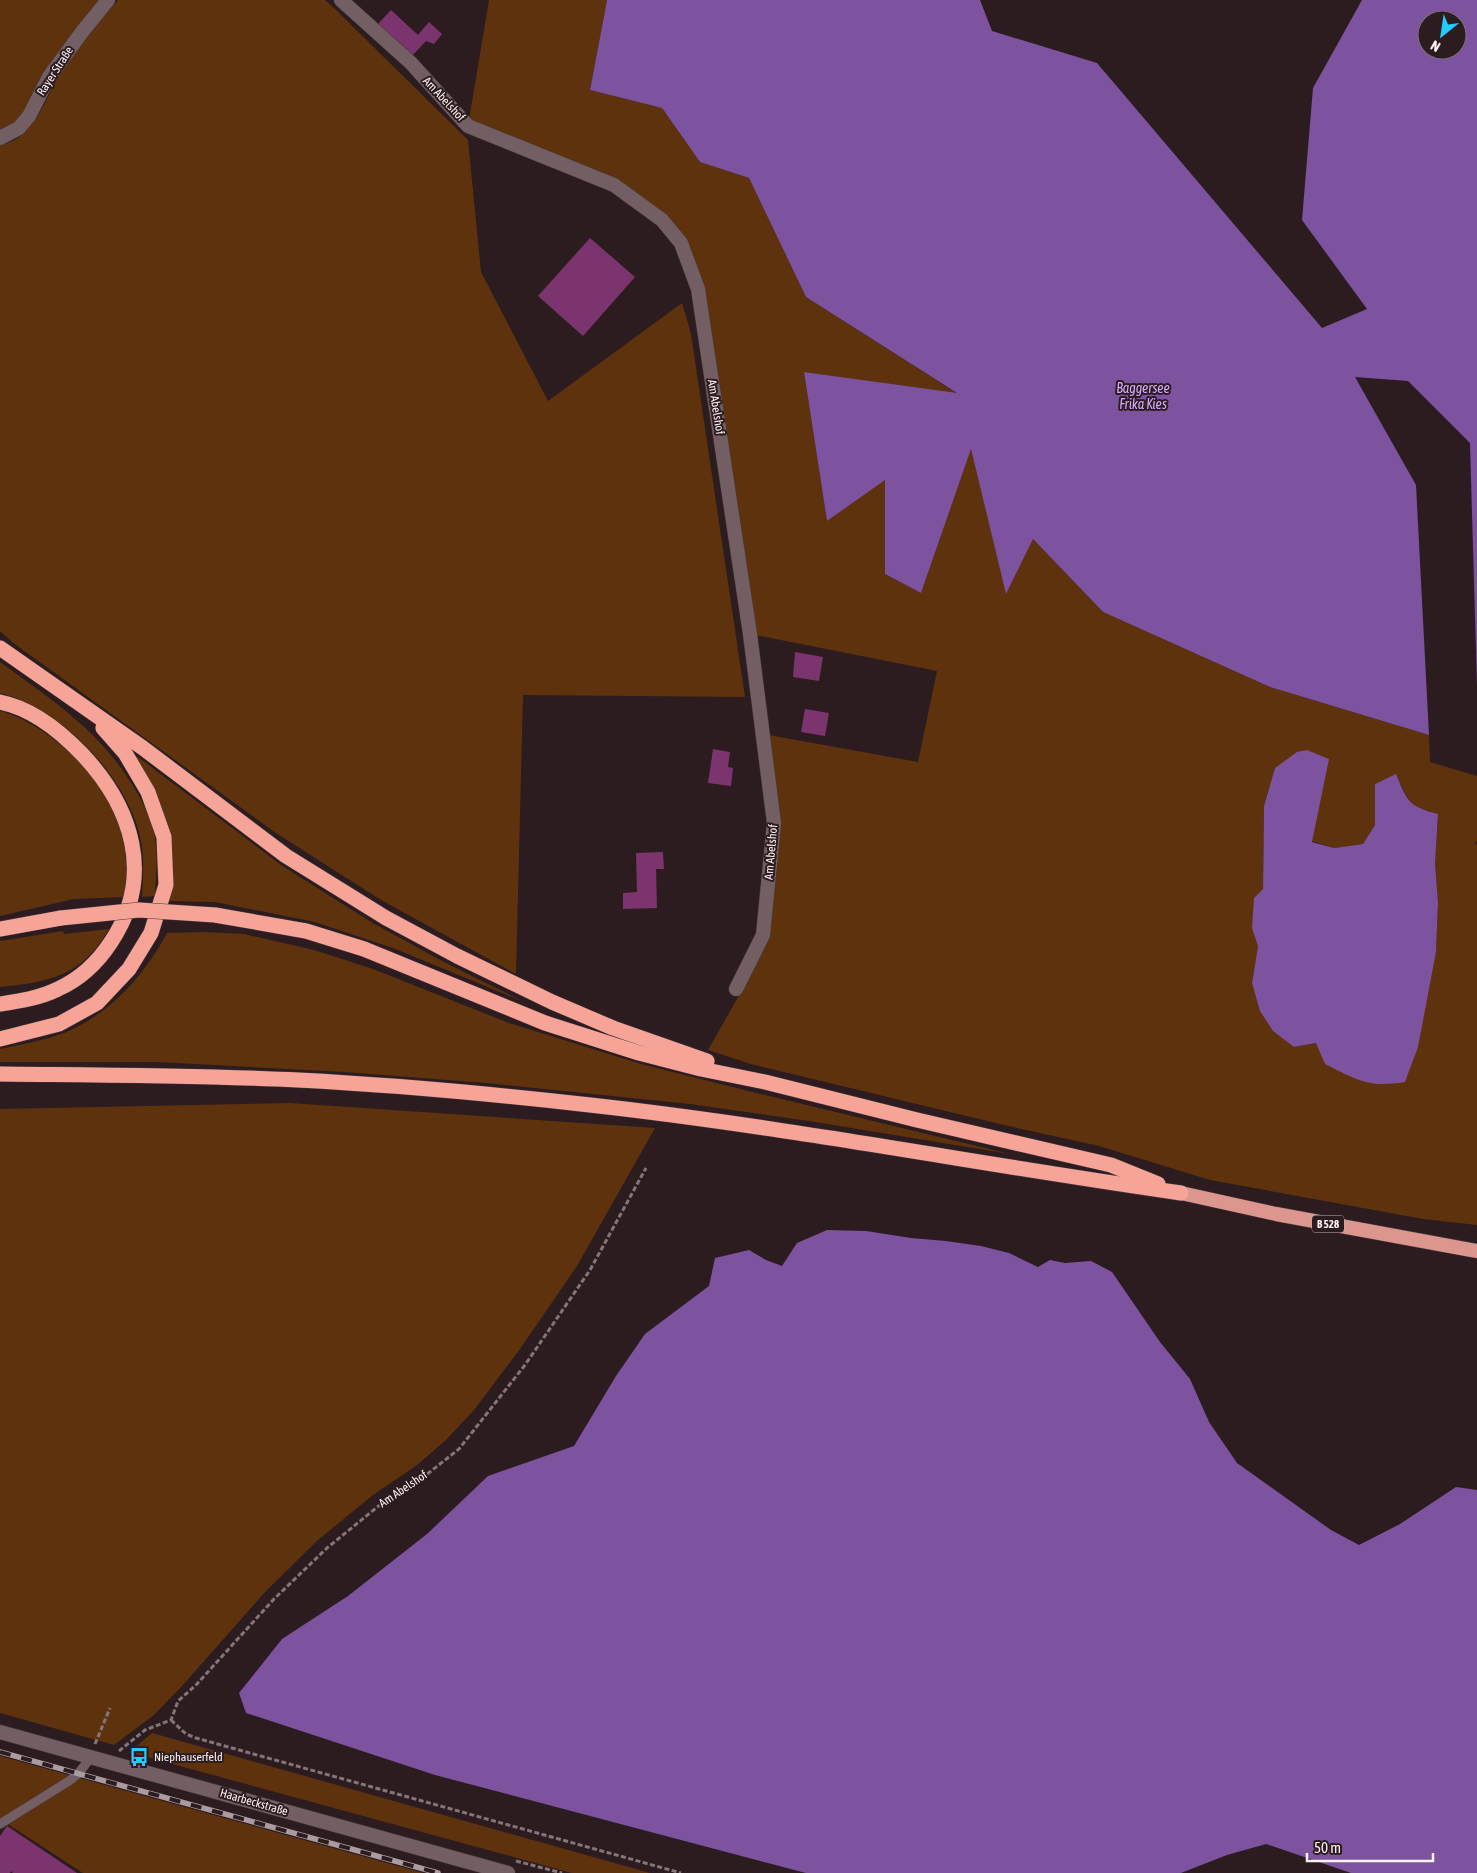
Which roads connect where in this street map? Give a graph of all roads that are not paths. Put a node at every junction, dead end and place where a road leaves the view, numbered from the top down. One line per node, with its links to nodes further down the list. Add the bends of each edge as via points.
1 (108, 0): 3 (street, Rayer Straße, via 49,77 29,116 19,128)
2 (341, 0): 8 (street, Am Abelshof, via 411,63 468,126 614,186 662,220 681,243 698,289 750,634 774,823 763,935)
3 (0, 138)
4 (0, 648): 5 (highway)
5 (70, 698): 10 (highway, via 126,753 148,792 164,837 166,885 152,933 129,969 97,1003 59,1024); 12 (highway, via 143,748 286,856 386,918 513,984 613,1028)
6 (0, 702): 9 (highway, via 38,717 71,742 98,771 120,806 132,840 135,878 129,907 100,958 80,976 58,989 30,999)
7 (0, 929): 12 (highway, bridge, via 61,918 139,910 215,915 306,931 364,949 545,1023 640,1053)
8 (736, 989)
9 (0, 1004)
10 (0, 1040)
11 (0, 1074): 13 (highway, via 298,1080 571,1103 732,1123)
12 (765, 1082): 13 (highway, via 1111,1165)
13 (1180, 1193): 14 (highway, B 528)
14 (1477, 1251)
15 (0, 1732): 16 (street, Haarbeckstraße)
16 (91, 1757): 17 (lane, via 69,1781); 18 (street, Haarbeckstraße)
17 (0, 1824)
18 (508, 1873)

